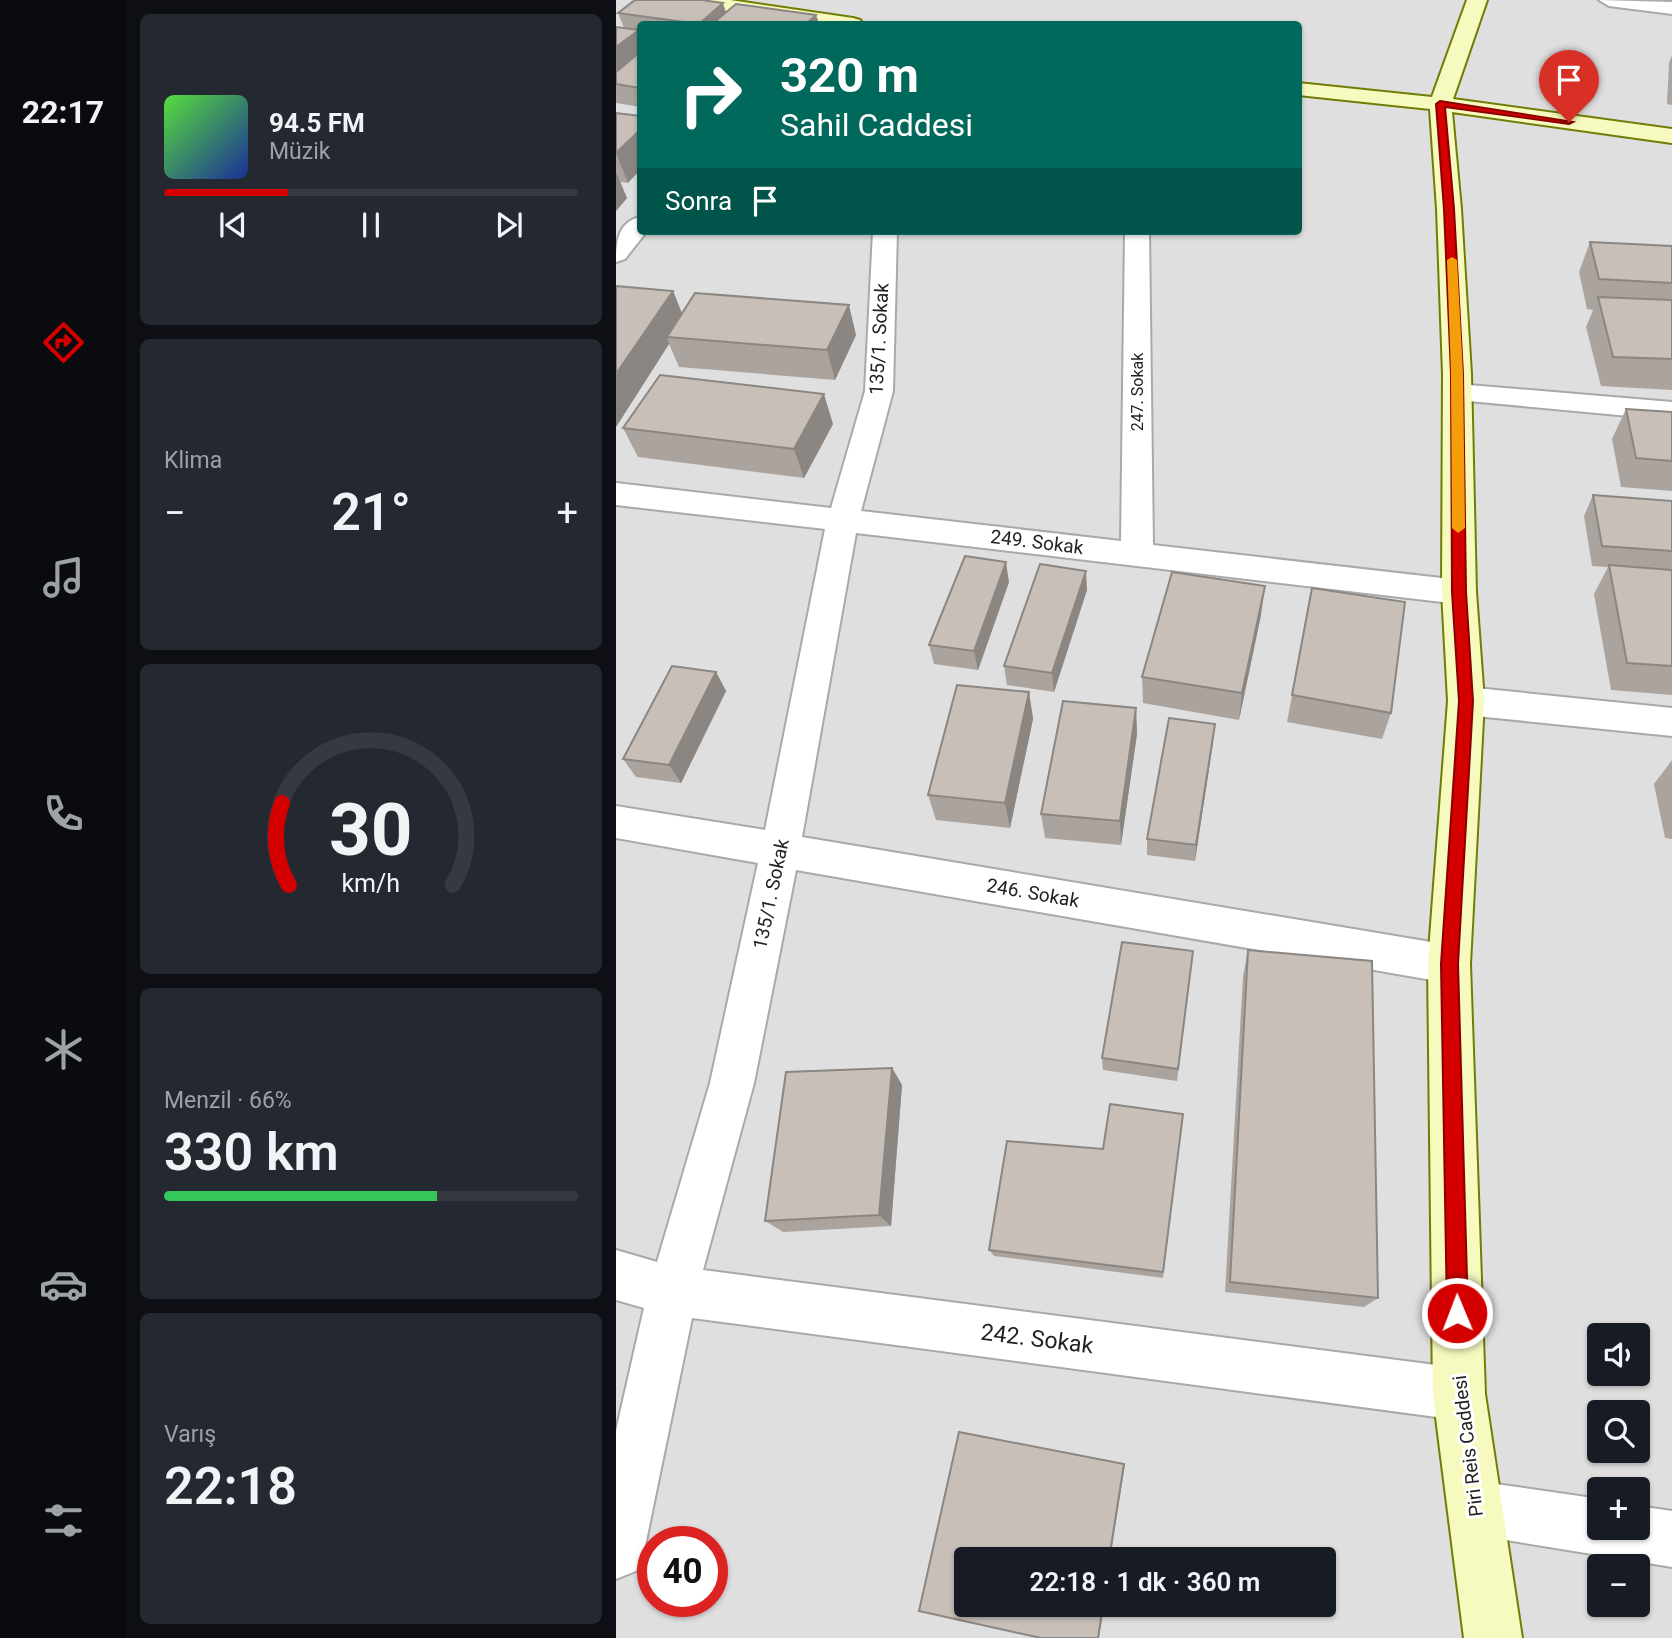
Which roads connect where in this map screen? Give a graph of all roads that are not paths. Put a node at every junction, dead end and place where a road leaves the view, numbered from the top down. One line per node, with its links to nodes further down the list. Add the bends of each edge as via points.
1 (691, 0): 5 (street)
2 (1477, 0): 7 (street, Piri Reis Caddesi)
3 (1609, 0): 4 (street)
4 (1672, 8)
5 (833, 21)
6 (1302, 89): 7 (street)
7 (1440, 104): 8 (street); 13 (street, Piri Reis Caddesi)
8 (1672, 136)
9 (637, 228): 12 (street)
10 (885, 235): 16 (street, 135/1. Sokak, via 879,391)
11 (1137, 235): 17 (street, 247. Sokak)
12 (616, 254)
13 (1457, 393): 14 (street); 18 (street, Piri Reis Caddesi)
14 (1672, 411)
15 (616, 494): 16 (street, 249. Sokak)
16 (843, 520): 17 (street, 249. Sokak); 22 (street, 135/1. Sokak)
17 (1137, 554): 18 (street, 249. Sokak)
18 (1459, 592): 19 (street, Piri Reis Caddesi)
19 (1466, 701): 20 (street); 23 (street, Piri Reis Caddesi)
20 (1672, 722)
21 (616, 822): 22 (street, 246. Sokak)
22 (780, 851): 23 (street, 246. Sokak); 25 (street, 135/1. Sokak, via 732,1083)
23 (1449, 964): 26 (street, Piri Reis Caddesi)
24 (616, 1275): 25 (street, 242. Sokak)
25 (673, 1291): 26 (street, 242. Sokak); 31 (street, 135/1. Sokak)
26 (1459, 1394): 27 (street, Piri Reis Caddesi)
27 (1475, 1508): 28 (street); 32 (street, Piri Reis Caddesi)
28 (1587, 1526)
29 (1650, 1536): 30 (street)
30 (1672, 1539)
31 (616, 1551)
32 (1493, 1638)

